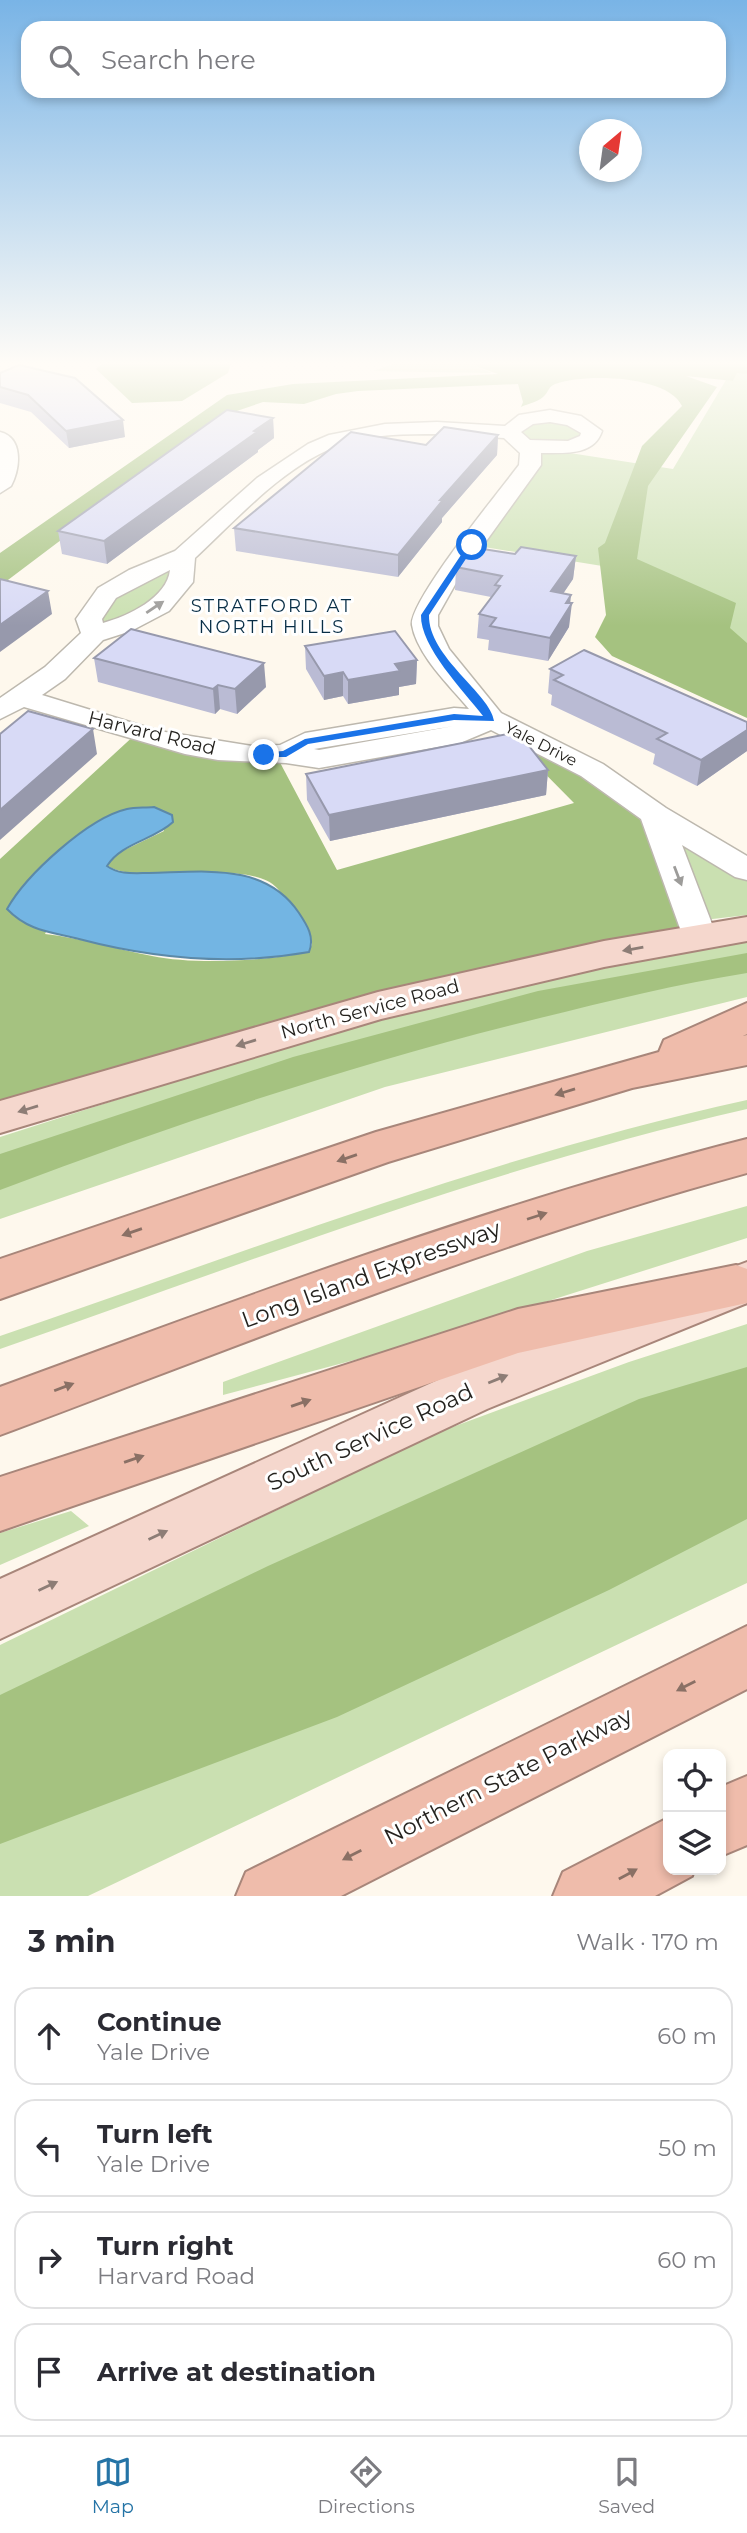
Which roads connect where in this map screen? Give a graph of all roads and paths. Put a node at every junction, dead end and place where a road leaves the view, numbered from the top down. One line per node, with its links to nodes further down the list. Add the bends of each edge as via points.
1 (316, 448): 5 (street, Yale Drive, via 298,458)
2 (527, 448): 8 (street, Yale Drive, via 530,465 425,615 437,651)
3 (5, 459): 4 (street, via 8,472)
4 (0, 486)
5 (183, 556): 6 (street, one-way to 5, via 122,626 160,606 181,582); 6 (street, Yale Drive, via 107,593 89,619)
6 (94, 634): 7 (street, via 55,673)
7 (11, 704): 8 (street, Harvard Road, via 213,751 286,754 305,742 454,717)
8 (491, 719): 9 (street, Yale Drive, via 534,737)
9 (655, 815): 10 (street, Yale Drive); 12 (street, one-way to 12)
10 (747, 870)
11 (747, 929): 12 (main road, North Service Road)
12 (701, 937): 16 (main road, North Service Road, one-way to 16, via 592,956 378,1006)
13 (747, 1017): 15 (highway)
14 (747, 1050): 15 (highway)
15 (631, 1073): 18 (highway, one-way to 18, via 376,1149)
16 (0, 1117)
17 (747, 1156): 20 (highway, Long Island Expressway, one-way to 17, via 451,1244)
18 (0, 1279)
19 (741, 1284): 21 (highway, one-way to 19, via 519,1331); 22 (main road, South Service Road, one-way to 19, via 432,1407)
20 (0, 1411)
21 (0, 1504)
22 (0, 1609)
23 (747, 1656): 27 (highway, Northern State Parkway, one-way to 27)
24 (747, 1809): 25 (highway)
25 (726, 1821)
26 (663, 1855): 28 (highway, one-way to 26)
27 (270, 1896)
28 (587, 1896)

